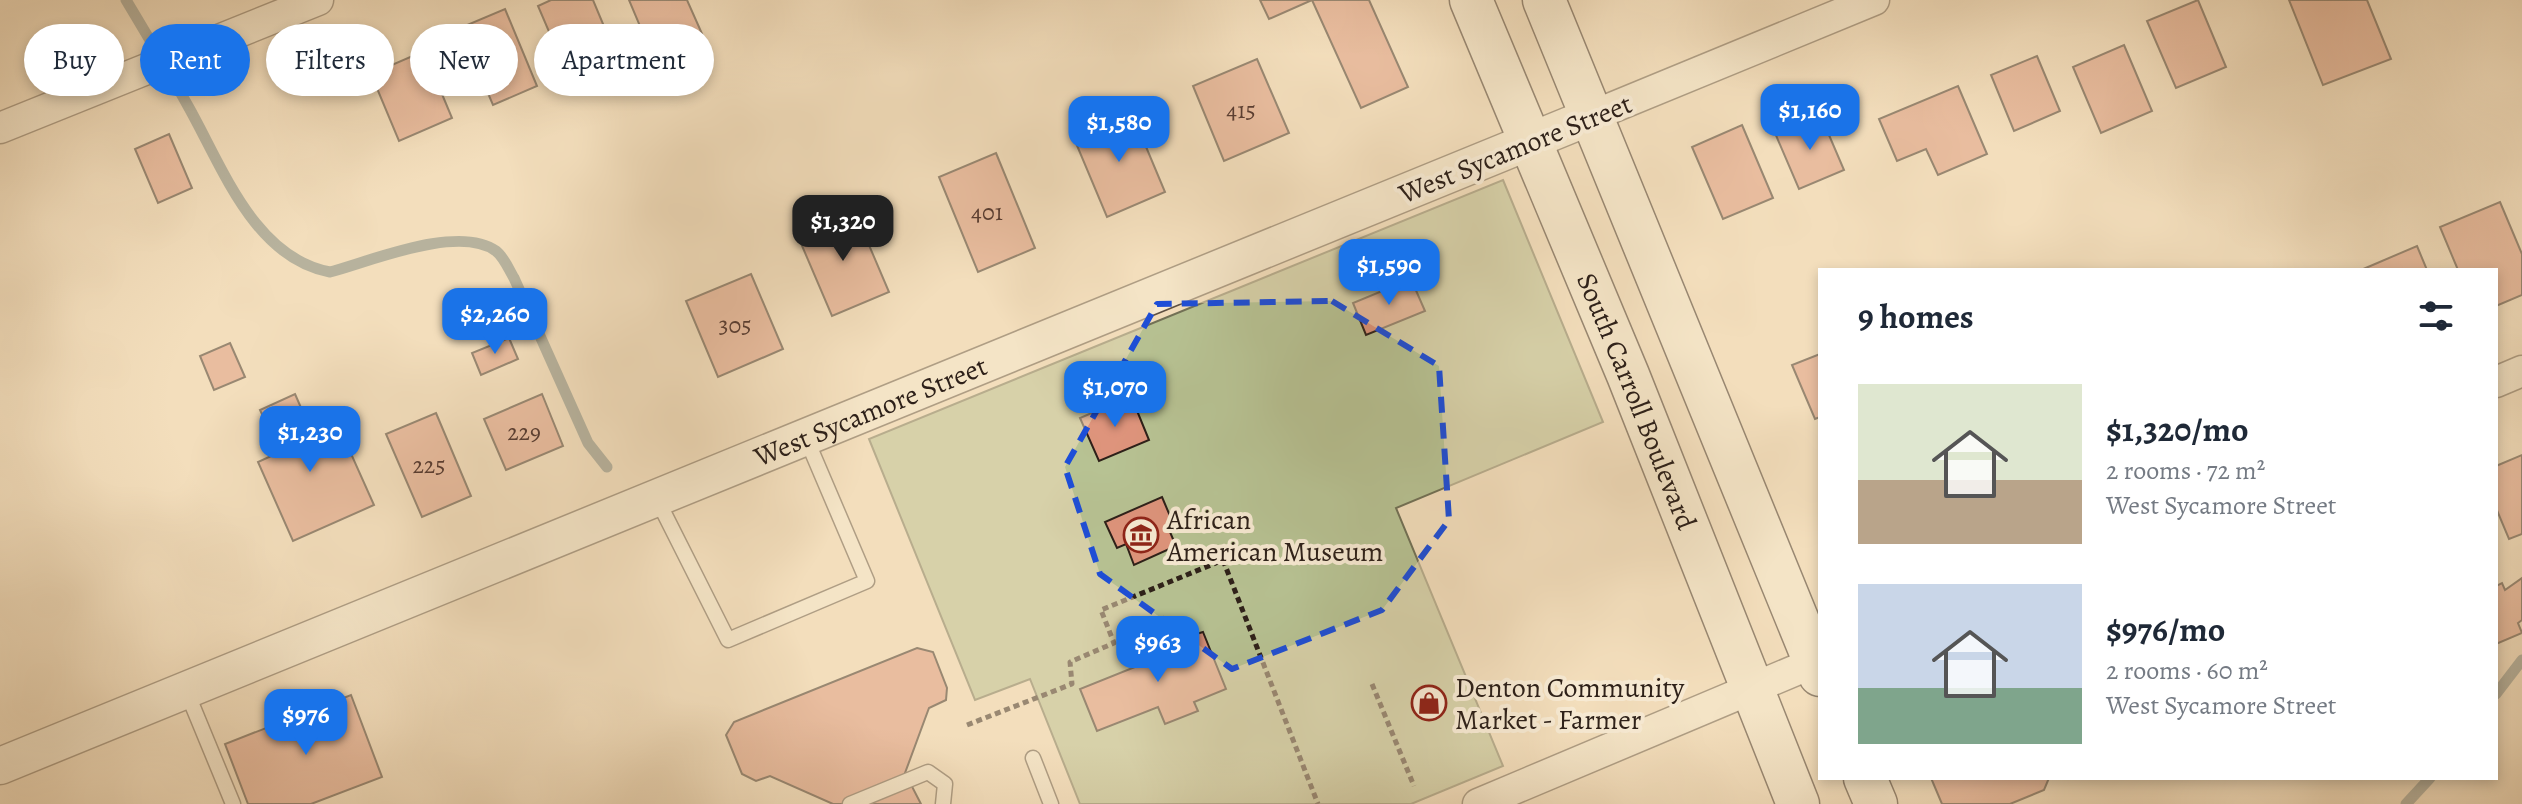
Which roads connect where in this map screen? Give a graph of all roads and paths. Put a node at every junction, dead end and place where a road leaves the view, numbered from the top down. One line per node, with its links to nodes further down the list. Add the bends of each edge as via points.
1 (318, 0): 6 (street)
2 (1471, 0): 7 (main road, South Carroll Boulevard)
3 (1544, 0): 5 (main road)
4 (1874, 0): 5 (street, West Sycamore Street)
5 (1592, 116): 7 (street, West Sycamore Street); 12 (main road)
6 (0, 128)
7 (1531, 142): 10 (street, West Sycamore Street); 15 (main road, South Carroll Boulevard)
8 (2522, 371): 9 (street)
9 (2498, 381)
10 (806, 438): 11 (street, West Sycamore Street); 11 (lane, via 867,581 728,640)
11 (656, 498): 14 (street, West Sycamore Street)
12 (1818, 665): 15 (street)
13 (1372, 684): 20 (path)
14 (186, 690): 18 (street, West Sycamore Street); 21 (lane)
15 (1752, 690): 26 (street); 27 (main road, South Carroll Boulevard)
16 (967, 725): 25 (path, via 1072,684 1070,662 1114,643 1101,610 1223,560)
17 (1033, 758): 24 (lane)
18 (0, 766)
19 (1866, 780): 28 (main road)
20 (1414, 786)
21 (233, 804)
22 (850, 804): 23 (lane, via 928,772 945,784)
23 (943, 804)
24 (1051, 804)
25 (1318, 804)
26 (1478, 804)
27 (1798, 804)
28 (1876, 804)

